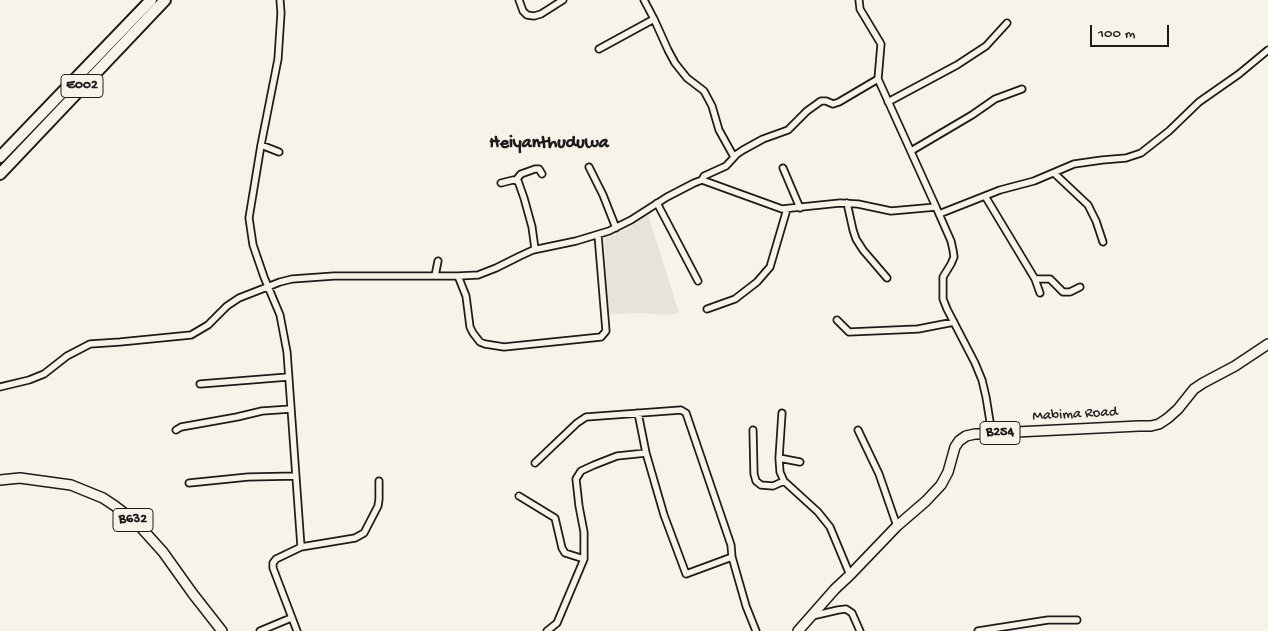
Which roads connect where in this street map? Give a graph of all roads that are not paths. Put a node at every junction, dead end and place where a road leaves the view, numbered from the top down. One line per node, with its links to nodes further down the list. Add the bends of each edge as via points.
1 (151, 0): 18 (highway, E002)
2 (165, 0): 23 (highway, E002)
3 (280, 0): 15 (street, via 278,59)
4 (519, 0): 5 (street, via 527,15 534,16)
5 (563, 0)
6 (644, 0): 8 (street)
7 (859, 0): 12 (street, via 860,9 881,44)
8 (654, 19): 10 (street); 19 (street, via 675,63 704,91)
9 (1006, 23): 14 (street, via 986,46)
10 (599, 49)
11 (1268, 50): 22 (street, via 1198,102 1169,131 1141,152 1126,158 1074,164)
12 (878, 79): 14 (street); 19 (street, via 839,102 821,101 788,130 763,139)
13 (1022, 89): 17 (street, via 995,100)
14 (888, 102): 17 (street)
15 (260, 145): 16 (street); 45 (street, via 249,218 253,245)
16 (279, 152)
17 (911, 152): 31 (street)
18 (0, 157)
19 (734, 157): 26 (street, via 726,166)
20 (589, 167): 35 (street)
21 (783, 168): 32 (street)
22 (1054, 173): 28 (street); 37 (street, via 1088,205)
23 (0, 174)
24 (542, 174): 25 (street, via 536,169 521,174)
25 (516, 180): 27 (street); 38 (street, via 532,227)
26 (702, 180): 29 (street); 33 (street)
27 (501, 183)
28 (985, 196): 34 (street); 43 (street)
29 (658, 203): 35 (street); 44 (street)
30 (847, 203): 31 (street, via 891,211); 32 (street); 42 (street, via 856,239)
31 (936, 207): 34 (street)
32 (800, 208): 33 (street)
33 (787, 209): 48 (street, via 770,267 735,298)
34 (939, 214): 50 (street, via 954,250 942,284 943,299)
35 (616, 228): 36 (street)
36 (598, 236): 38 (street); 41 (street, via 606,332 601,337 504,347 480,342 470,327 466,296)
37 (1103, 242)
38 (535, 249): 41 (street, via 487,272)
39 (438, 261): 40 (street)
40 (435, 276): 41 (street); 45 (street, via 303,277)
41 (458, 276)
42 (887, 278)
43 (1034, 279): 46 (street, via 1050,279 1063,292); 47 (street)
44 (698, 281)
45 (268, 286): 52 (street, via 280,315); 54 (street, via 239,298 191,335 90,344 67,356 44,374)
46 (1080, 287)
47 (1040, 293)
48 (706, 309)
49 (837, 320): 50 (street, via 849,332 918,330)
50 (954, 322): 61 (street, via 982,380)
51 (1268, 344): 61 (main road, Mabima Road / B254, via 1203,383 1159,424)
52 (288, 377): 53 (street); 55 (street)
53 (200, 384)
54 (0, 388)
55 (291, 409): 58 (street, via 262,411 181,426); 66 (street)
56 (782, 413): 63 (street)
57 (638, 414): 62 (street); 65 (street, via 586,418); 74 (street, via 681,410 686,413)
58 (176, 430)
59 (753, 430): 69 (street, via 756,481 773,486)
60 (858, 430): 72 (street, via 879,474)
61 (992, 434): 72 (main road, Mabima Road / B254, via 975,434 959,441 940,485)
62 (646, 452): 74 (street, via 664,515 686,574); 75 (street, via 617,456 581,472 576,479 584,532)
63 (779, 458): 64 (street); 69 (street)
64 (800, 462)
65 (535, 463)
66 (296, 476): 70 (street); 73 (street)
67 (0, 480): 80 (main road, B632, via 26,478 71,485 115,506 136,522 163,552)
68 (379, 481): 73 (street, via 378,506 364,533 355,538)
69 (784, 481): 76 (street, via 830,527)
70 (189, 483)
71 (519, 496): 75 (street, via 555,518 564,553)
72 (897, 526): 76 (main road, Mabima Road / B254)
73 (301, 547): 78 (street, via 276,559 272,566)
74 (732, 557): 84 (street)
75 (584, 559): 83 (street, via 557,623)
76 (850, 575): 77 (main road, Mabima Road / B254)
77 (810, 617): 85 (main road, Mabima Road / B254); 86 (street, via 846,609 852,613)
78 (291, 618): 81 (street); 82 (street)
79 (1077, 620): 87 (street, via 1048,620)
80 (222, 631)
81 (260, 631)
82 (297, 631)
83 (548, 631)
84 (756, 631)
85 (798, 631)
86 (860, 631)
87 (978, 631)

